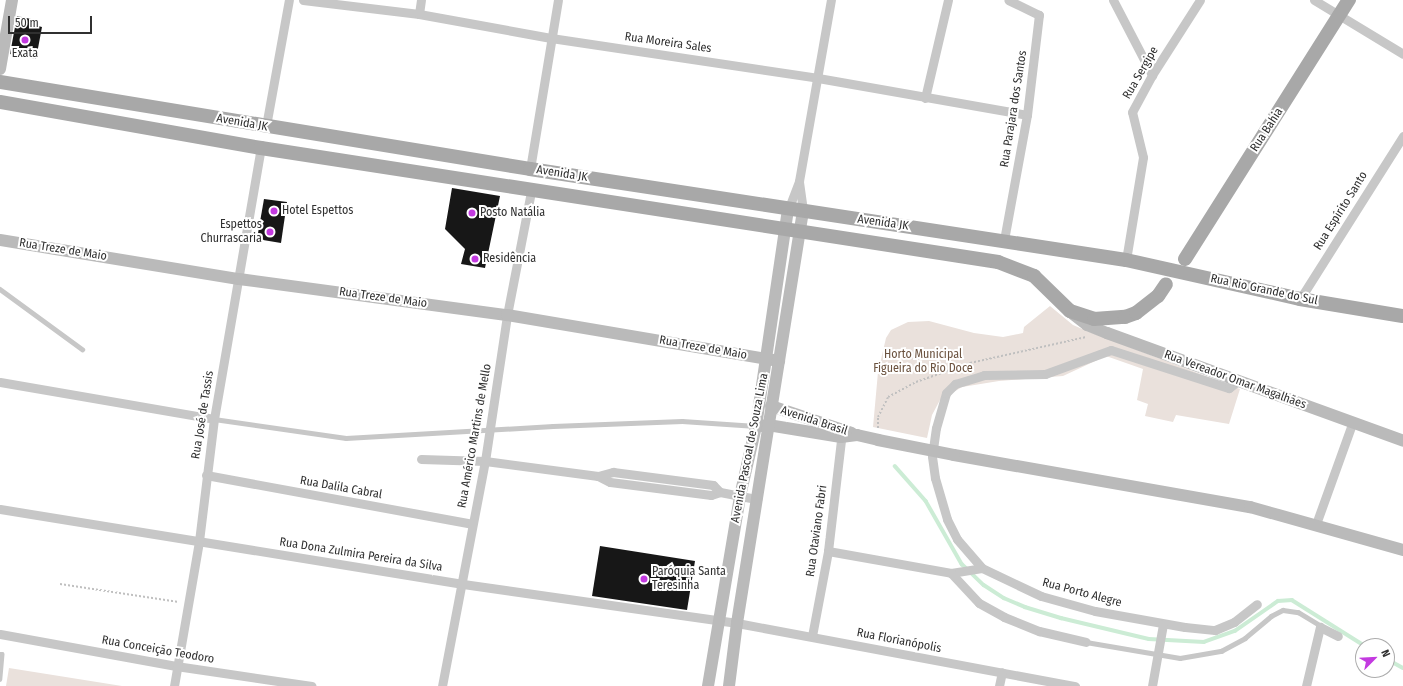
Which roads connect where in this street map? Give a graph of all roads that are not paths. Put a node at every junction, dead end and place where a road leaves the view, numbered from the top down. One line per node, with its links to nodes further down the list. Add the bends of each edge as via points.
1 (12, 0): 17 (street)
2 (289, 0): 24 (street)
3 (303, 0): 13 (street, Rua Moreira Sales)
4 (421, 0): 13 (street)
5 (558, 0): 15 (street)
6 (831, 0): 19 (street)
7 (948, 0): 21 (street)
8 (1008, 0): 23 (street, Rua Parajara dos Santos, via 1039,15)
9 (1113, 0): 18 (street)
10 (1200, 0): 18 (street, Rua Sergipe)
11 (1314, 0): 14 (street)
12 (1349, 0): 14 (main road, Rua Bahia)
13 (419, 14): 15 (street, Rua Moreira Sales)
14 (1340, 16): 16 (street); 36 (main road, Rua Bahia)
15 (551, 38): 19 (street, Rua Moreira Sales); 27 (street)
16 (1403, 54)
17 (0, 69)
18 (1152, 75): 37 (street, Rua Sergipe, via 1132,112 1143,157)
19 (818, 78): 21 (street, Rua Moreira Sales); 28 (street)
20 (0, 82): 24 (main road, Avenida JK)
21 (925, 98): 23 (street, Rua Moreira Sales)
22 (0, 102): 26 (main road, Avenida JK)
23 (1028, 115): 35 (street, Rua Parajara dos Santos)
24 (266, 126): 27 (main road, Avenida JK)
25 (1403, 136): 41 (street, Rua Espírito Santo)
26 (261, 148): 29 (main road, Avenida JK); 38 (street, Rua José de Tassis)
27 (530, 169): 30 (main road, Avenida JK)
28 (799, 181): 30 (street); 31 (street)
29 (531, 191): 32 (main road, Avenida JK); 43 (street, Rua Américo Martins de Mello)
30 (788, 210): 31 (main road, Avenida JK); 32 (street, Avenida Pascoal de Souza Lima)
31 (803, 212): 33 (street, Avenida Pascoal de Souza Lima); 35 (main road, Avenida JK)
32 (786, 227): 33 (main road, Avenida JK); 46 (street, Avenida Pascoal de Souza Lima)
33 (800, 229): 42 (main road, Avenida JK, via 998,262 1034,276); 47 (street, Avenida Pascoal de Souza Lima)
34 (0, 240): 38 (street, Rua Treze de Maio)
35 (1004, 240): 37 (main road, Avenida JK)
36 (1185, 259)
37 (1126, 260): 41 (main road, Rua Rio Grande do Sul)
38 (239, 279): 43 (street, Rua Treze de Maio); 51 (street, Rua José de Tassis)
39 (1166, 284): 42 (main road, via 1147,306 1126,317 1094,319)
40 (0, 289): 45 (lane)
41 (1300, 299): 44 (main road, Rua Rio Grande do Sul)
42 (1070, 311): 48 (street, Rua Vereador Omar Magalhães, via 1087,324)
43 (506, 314): 46 (street, Rua Treze de Maio); 55 (street, Rua Américo Martins de Mello)
44 (1403, 316)
45 (82, 349)
46 (766, 359): 47 (street, Rua Treze de Maio); 54 (street, Avenida Pascoal de Souza Lima)
47 (778, 361): 50 (street, Avenida Pascoal de Souza Lima)
48 (1238, 381): 52 (street, Rua Vereador Omar Magalhães); 69 (street, via 1229,388 1111,350 1046,374 984,375 955,384 946,393 936,428 932,456 934,478 947,519 957,539)
49 (0, 382): 51 (street)
50 (771, 406): 53 (street, Avenida Pascoal de Souza Lima); 56 (street, Avenida Brasil)
51 (214, 419): 55 (lane, via 346,438); 60 (street, Rua José de Tassis)
52 (1352, 424): 57 (street, Rua Vereador Omar Magalhães); 65 (street)
53 (768, 425): 54 (street); 56 (street); 62 (street, Avenida Pascoal de Souza Lima)
54 (756, 426): 55 (lane, via 682,421); 61 (street, Avenida Pascoal de Souza Lima)
55 (489, 430): 59 (street, Rua Américo Martins de Mello)
56 (842, 433): 65 (street, bridge, via 1250,507); 68 (street, Rua Otaviano Fabri)
57 (1403, 441)
58 (421, 459): 59 (street)
59 (485, 460): 61 (street, via 598,476 613,472 713,485 720,492); 64 (street, Rua Américo Martins de Mello)
60 (206, 475): 64 (street, Rua Dalila Cabral); 66 (street, Rua José de Tassis)
61 (740, 496): 62 (street); 73 (street, Avenida Pascoal de Souza Lima)
62 (757, 498): 74 (street, Avenida Pascoal de Souza Lima)
63 (0, 509): 66 (street, Rua Dona Zulmira Pereira da Silva)
64 (472, 524): 71 (street, Rua Américo Martins de Mello)
65 (1316, 524): 67 (street)
66 (199, 542): 71 (street, Rua Dona Zulmira Pereira da Silva); 83 (street, Rua José de Tassis)
67 (1403, 550)
68 (828, 551): 70 (street); 78 (street, Rua Otaviano Fabri)
69 (982, 568): 70 (street); 75 (street, Rua Porto Alegre, via 1041,596)
70 (950, 573): 80 (street, via 979,603 1004,617 1038,631)
71 (463, 584): 73 (street, Rua Dona Zulmira Pereira da Silva); 88 (street, Rua Américo Martins de Mello)
72 (1257, 604): 75 (street, Rua Porto Alegre, via 1234,622 1215,630)
73 (718, 621): 74 (street, Rua Florianópolis); 89 (street, Avenida Pascoal de Souza Lima)
74 (737, 623): 78 (street, Rua Florianópolis); 90 (street, Avenida Pascoal de Souza Lima)
75 (1163, 624): 82 (street)
76 (1321, 626): 79 (street); 82 (lane, via 1298,612 1283,610 1271,616 1245,638 1221,651 1180,658); 94 (street)
77 (0, 634): 83 (street, Rua Conceição Teodoro)
78 (812, 636): 84 (street, Rua Florianópolis)
79 (1338, 636)
80 (1086, 642): 82 (lane)
81 (0, 654): 85 (lane)
82 (1158, 655): 93 (street)
83 (176, 666): 86 (street, Rua José de Tassis); 87 (street, Rua Conceição Teodoro)
84 (1002, 672): 91 (street); 92 (street, Rua Florianópolis)
85 (0, 679)
86 (174, 686)
87 (312, 686)
88 (442, 686)
89 (708, 686)
90 (729, 686)
91 (999, 686)
92 (1075, 686)
93 (1152, 686)
94 (1306, 686)

